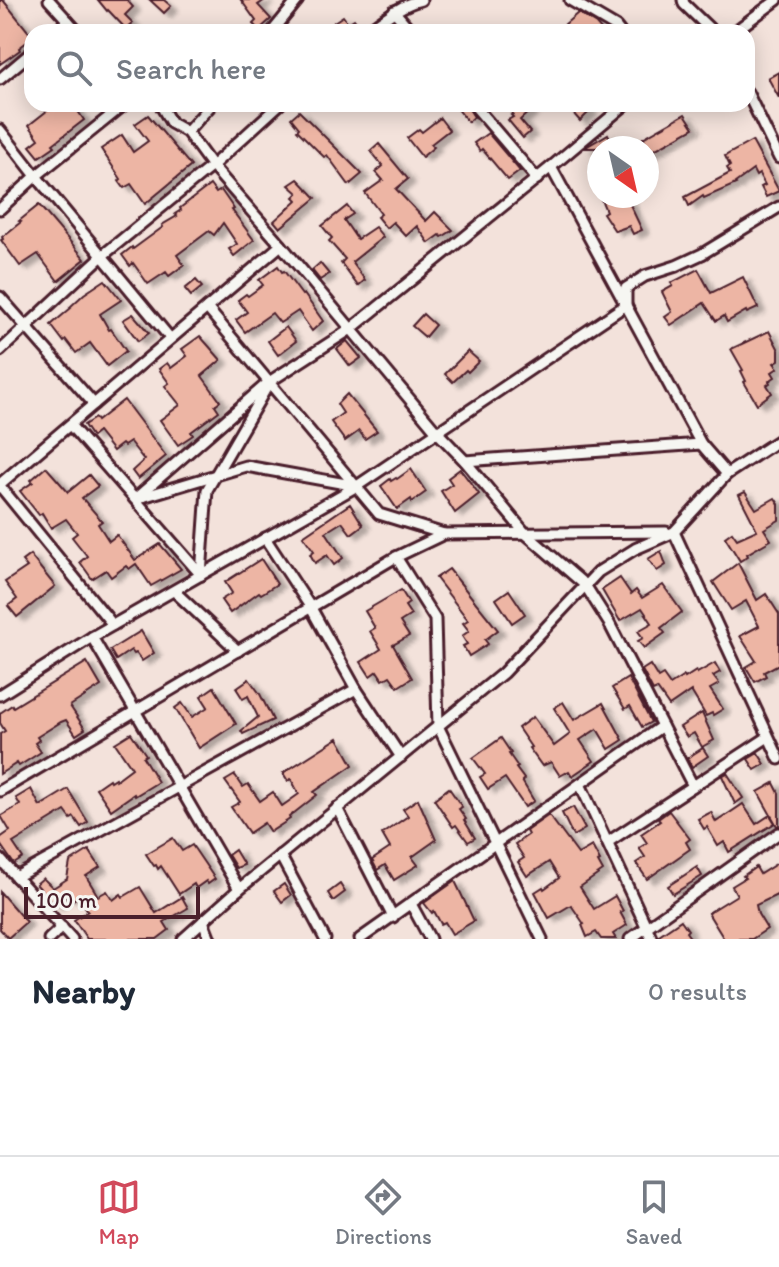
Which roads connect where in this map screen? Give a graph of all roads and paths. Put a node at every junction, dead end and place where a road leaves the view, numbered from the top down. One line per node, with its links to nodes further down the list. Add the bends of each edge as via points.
1 (49, 0): 8 (street)
2 (421, 0): 7 (street)
3 (570, 0): 14 (street)
4 (683, 0): 15 (street)
5 (777, 0): 16 (street)
6 (292, 2): 11 (street)
7 (394, 11): 12 (street); 13 (street)
8 (68, 21): 9 (street); 10 (street)
9 (64, 24)
10 (71, 24)
11 (277, 24)
12 (377, 24)
13 (405, 24)
14 (611, 24)
15 (705, 24)
16 (745, 24)
17 (24, 59): 18 (street)
18 (0, 79)
19 (755, 108): 28 (street)
20 (115, 112): 31 (street)
21 (164, 112): 27 (street)
22 (205, 112): 27 (street)
23 (271, 112): 29 (street)
24 (480, 112): 32 (street)
25 (616, 112): 30 (street)
26 (0, 130): 31 (street)
27 (187, 132): 29 (street)
28 (779, 158)
29 (212, 166): 35 (street); 36 (street)
30 (551, 167): 32 (street); 38 (street)
31 (36, 176): 34 (street); 36 (street)
32 (537, 179): 41 (street)
33 (779, 207): 38 (street, via 702,254 626,288)
34 (0, 209)
35 (281, 245): 39 (street); 41 (street)
36 (102, 256): 40 (street); 42 (street)
37 (0, 297): 40 (street)
38 (626, 305): 47 (street); 49 (street)
39 (207, 308): 42 (street); 44 (street)
40 (27, 328): 43 (street); 45 (street)
41 (351, 329): 44 (street); 47 (street)
42 (170, 338): 45 (street)
43 (0, 351)
44 (269, 382): 52 (street); 54 (street); 55 (street)
45 (94, 404): 46 (street)
46 (70, 425): 53 (street); 55 (street)
47 (437, 432): 50 (street); 54 (street)
48 (779, 440): 51 (street)
49 (701, 444): 50 (street); 51 (street)
50 (465, 461): 57 (street)
51 (727, 474): 56 (street)
52 (216, 475): 54 (street, via 246,466); 55 (street); 61 (street, via 207,490)
53 (0, 485): 65 (street)
54 (357, 486): 58 (street, via 379,514); 59 (street)
55 (135, 499): 61 (street)
56 (674, 532): 57 (street); 62 (street, via 635,549); 73 (street)
57 (525, 533): 58 (street); 62 (street)
58 (444, 534): 60 (street)
59 (265, 538): 61 (street); 64 (street)
60 (396, 557): 64 (street); 71 (street, via 435,619)
61 (201, 575): 63 (street)
62 (585, 585): 71 (street, via 503,673); 72 (street)
63 (174, 591): 65 (street); 67 (street)
64 (311, 608): 67 (street); 68 (street)
65 (113, 625): 66 (street)
66 (92, 637): 69 (street); 70 (street)
67 (238, 651): 70 (street)
68 (356, 689): 74 (street); 78 (street)
69 (0, 695)
70 (135, 712): 78 (street); 79 (street)
71 (438, 726): 74 (street); 83 (street)
72 (662, 726): 76 (street); 77 (street)
73 (768, 737): 75 (street); 77 (street)
74 (401, 757): 80 (street)
75 (779, 759)
76 (580, 784): 82 (street); 83 (street)
77 (693, 786): 82 (street)
78 (180, 787): 86 (street); 87 (street)
79 (0, 791)
80 (337, 808): 84 (street); 89 (street)
81 (779, 833): 92 (street)
82 (608, 842): 92 (street)
83 (496, 843): 88 (street); 100 (street)
84 (280, 855): 87 (street); 97 (street)
85 (1, 861): 86 (street)
86 (16, 877): 91 (street)
87 (239, 889): 90 (street)
88 (411, 904): 89 (street); 99 (street)
89 (393, 917): 98 (street)
90 (203, 921): 95 (street); 96 (street)
91 (62, 927): 93 (street); 94 (street)
92 (647, 927): 101 (street); 102 (street)
93 (49, 939)
94 (72, 939)
95 (183, 939)
96 (210, 939)
97 (325, 939)
98 (360, 939)
99 (430, 939)
100 (542, 939)
101 (630, 939)
102 (652, 939)

